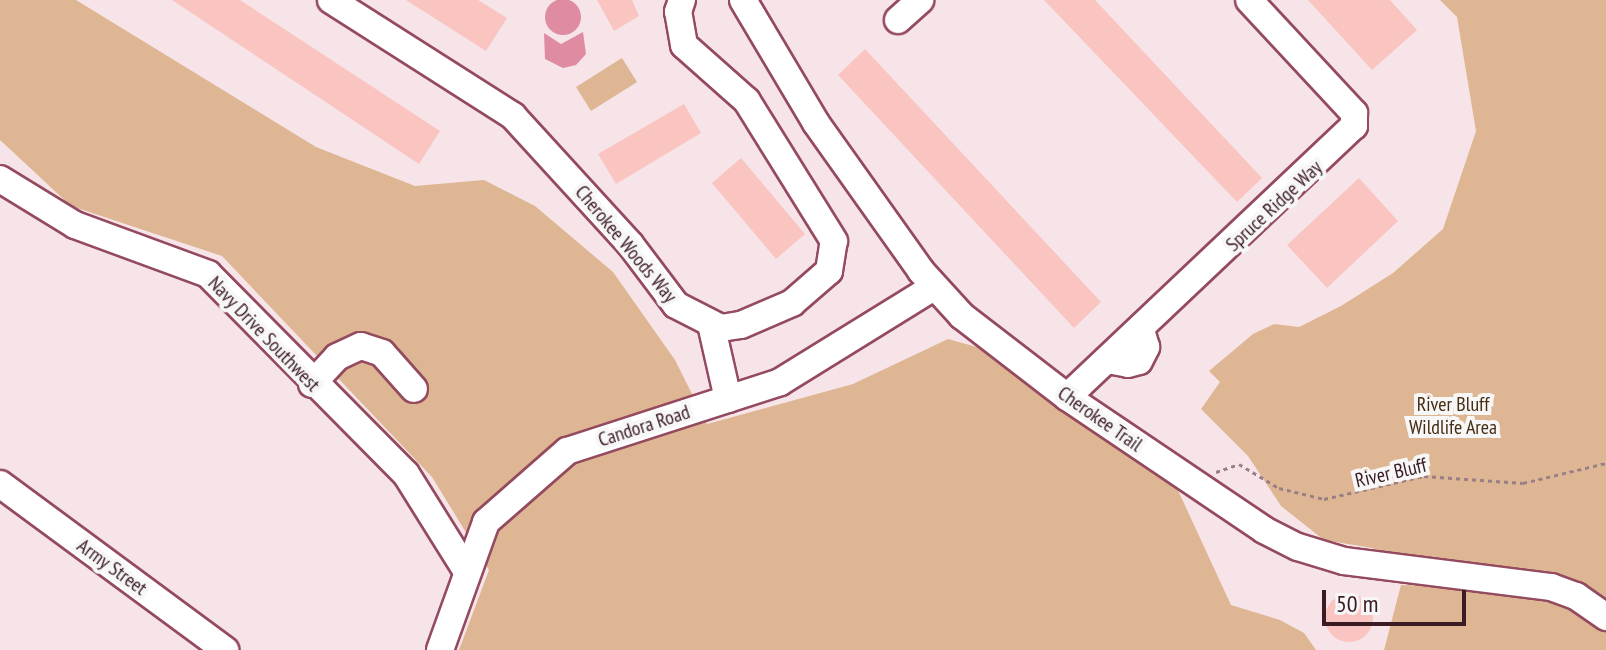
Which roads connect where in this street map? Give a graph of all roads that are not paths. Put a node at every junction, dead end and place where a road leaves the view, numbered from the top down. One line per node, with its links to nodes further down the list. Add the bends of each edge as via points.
1 (331, 0): 9 (street, Cherokee Woods Way, via 513,116 630,244 676,305)
2 (682, 0): 9 (street, via 678,12 684,45 747,101 834,241 829,271 792,303 741,325)
3 (743, 0): 8 (street, Cherokee Trail, via 816,123)
4 (920, 0): 6 (street)
5 (1249, 0): 12 (street, Spruce Ridge Way, via 1354,113 1354,126)
6 (898, 20)
7 (0, 179): 10 (street, Navy Drive Southwest, via 75,225 208,274)
8 (934, 287): 12 (street, Cherokee Trail, via 962,316); 13 (street, Candora Road, via 780,382)
9 (711, 324): 13 (street)
10 (312, 384): 11 (street, via 337,357 361,346 382,353); 15 (street, Navy Drive Southwest, via 406,474)
11 (414, 389)
12 (1067, 397): 16 (street, Cherokee Trail, via 1264,530 1316,554 1551,587 1576,596)
13 (728, 399): 15 (street, Candora Road, via 567,451 486,522)
14 (0, 484): 17 (street, Army Street)
15 (466, 570): 18 (street, Candora Road)
16 (1606, 617)
17 (225, 650)
18 (440, 650)

